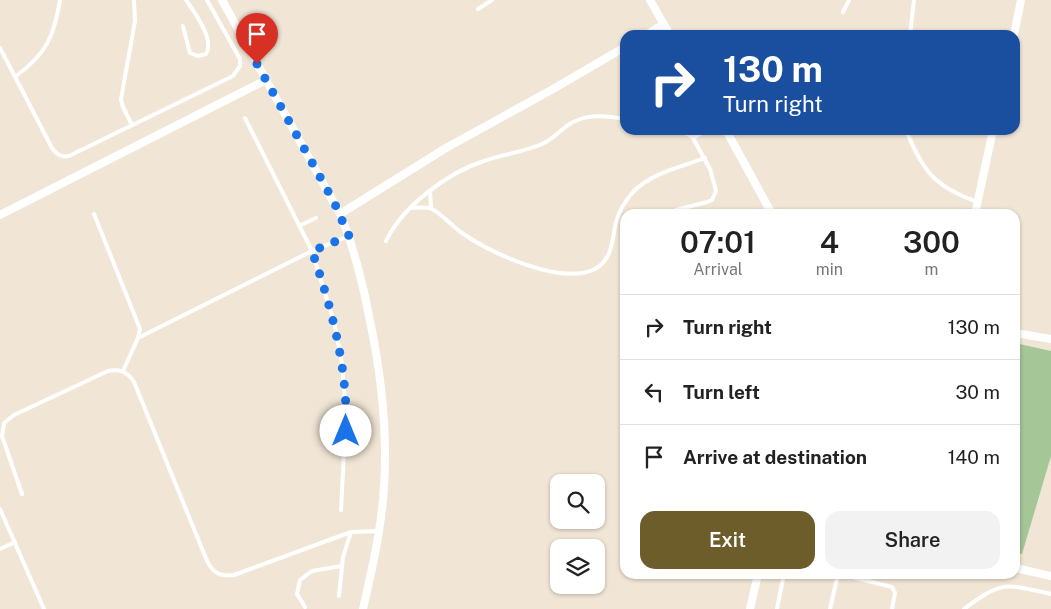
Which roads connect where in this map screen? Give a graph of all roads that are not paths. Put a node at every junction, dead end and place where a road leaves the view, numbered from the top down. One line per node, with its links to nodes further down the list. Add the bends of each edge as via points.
1 (60, 0): 21 (lane, via 48,44 35,61)
2 (134, 0): 25 (lane, via 135,21 122,99)
3 (186, 0): 14 (lane, via 205,32 209,46 206,54 198,56 190,52)
4 (207, 0): 25 (lane, via 240,59 238,72)
5 (222, 0): 22 (street)
6 (492, 0): 11 (lane)
7 (650, 0): 13 (street)
8 (849, 0): 12 (lane)
9 (914, 0): 17 (lane)
10 (1021, 0): 18 (street)
11 (478, 8)
12 (843, 12)
13 (664, 24): 15 (street); 16 (street)
14 (183, 26)
15 (654, 30)
16 (667, 30)
17 (911, 30)
18 (1015, 30)
19 (0, 48): 21 (lane)
20 (620, 50): 43 (street, via 446,148)
21 (16, 76): 25 (lane, via 52,148 62,157)
22 (266, 80): 43 (street); 44 (street)
23 (245, 118): 46 (lane)
24 (620, 118): 33 (lane, via 602,116 578,120 543,144 482,162)
25 (132, 125)
26 (690, 135): 31 (lane)
27 (698, 135): 31 (lane)
28 (729, 135): 39 (street)
29 (908, 135): 34 (lane, via 918,159 940,184)
30 (992, 135): 34 (street)
31 (693, 138): 32 (lane)
32 (705, 158): 37 (lane, via 654,177 633,193); 38 (lane, via 714,180 715,196 707,202)
33 (430, 190): 35 (lane); 36 (lane)
34 (978, 202): 40 (street)
35 (410, 208): 36 (lane); 48 (lane)
36 (431, 208): 41 (lane, via 470,238 514,260 561,272 585,272 603,263 609,255)
37 (622, 209)
38 (680, 209)
39 (769, 209)
40 (977, 209)
41 (620, 212)
42 (94, 214): 51 (lane, via 140,328)
43 (340, 214): 47 (street)
44 (0, 215)
45 (316, 218): 46 (lane)
46 (301, 225): 49 (lane)
47 (349, 236): 49 (lane); 59 (street, via 360,272 377,356 383,407 384,495)
48 (386, 241)
49 (312, 251): 51 (lane); 56 (lane, via 334,322 342,364 346,413)
50 (1020, 334): 52 (street)
51 (138, 338): 53 (lane)
52 (1051, 339)
53 (123, 371): 54 (lane, via 108,371 14,415 4,423 2,436); 60 (lane, via 134,382 204,556 214,573 224,576 243,573)
54 (22, 494)
55 (0, 509): 57 (lane)
56 (341, 510)
57 (5, 520): 58 (lane); 61 (lane)
58 (0, 522)
59 (380, 530): 60 (lane); 74 (street)
60 (351, 532): 63 (lane)
61 (15, 542): 62 (lane); 73 (lane)
62 (0, 549)
63 (342, 566): 71 (lane); 72 (lane, via 312,571 300,580 298,594)
64 (1020, 569): 65 (street)
65 (1051, 576)
66 (757, 579): 75 (street)
67 (783, 579): 76 (lane)
68 (838, 579): 77 (lane)
69 (859, 579): 78 (lane, via 892,587 895,593)
70 (1051, 594): 79 (lane, via 1003,586 990,590)
71 (339, 596)
72 (305, 608)
73 (44, 609)
74 (363, 609)
75 (750, 609)
76 (777, 609)
77 (830, 609)
78 (892, 609)
79 (964, 609)

